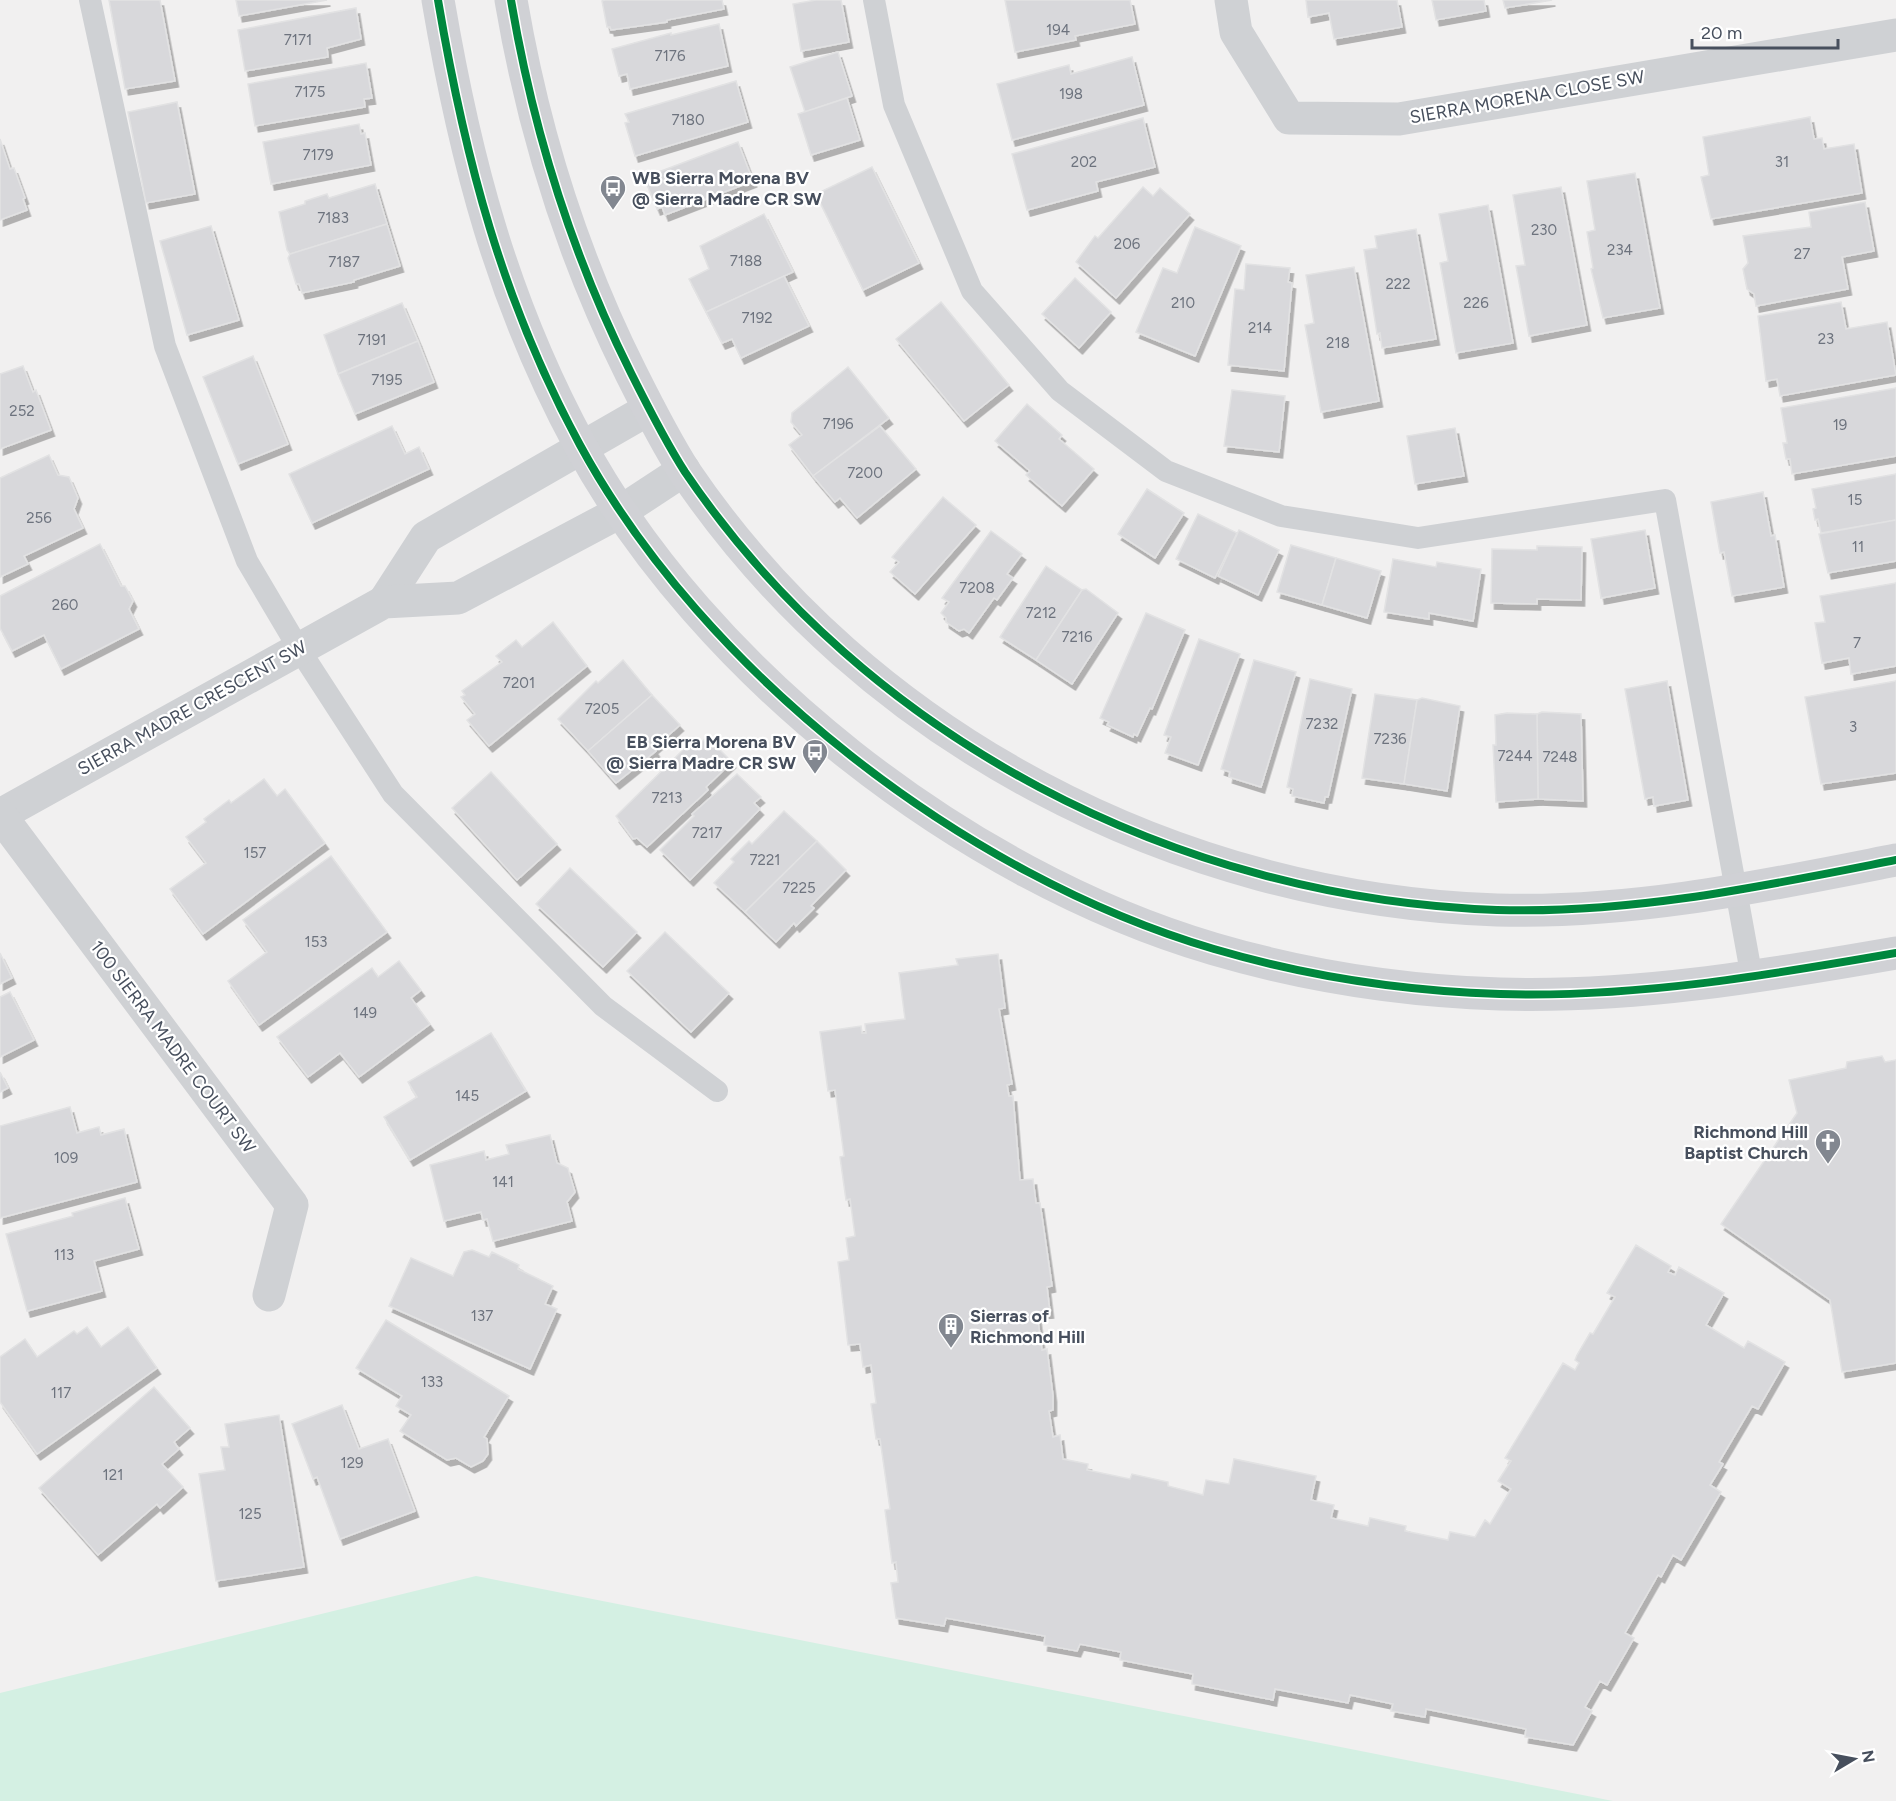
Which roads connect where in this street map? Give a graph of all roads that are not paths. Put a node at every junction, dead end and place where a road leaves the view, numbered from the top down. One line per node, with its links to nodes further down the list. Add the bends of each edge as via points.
1 (90, 0): 12 (lane, via 165,346 247,561)
2 (438, 0): 8 (street, via 469,163 495,250 528,336)
3 (511, 0): 7 (street, via 520,57 543,148 572,238 607,325)
4 (874, 0): 15 (lane, via 894,105 972,291 1060,391 1166,471 1281,516 1418,538 1665,500)
5 (1231, 0): 6 (street, SIERRA MORENA CLOSE SW, via 1236,32 1289,118 1399,119)
6 (1896, 35)
7 (649, 409): 8 (street, SIERRA MADRE CRESCENT SW); 9 (street)
8 (581, 446): 10 (street); 11 (street, SIERRA MADRE CRESCENT SW, via 426,537)
9 (684, 470): 10 (street, SIERRA MADRE CRESCENT SW); 15 (street, via 728,530 777,586 886,687 945,732 1008,771 1127,831 1240,870 1325,890 1410,903 1496,910 1576,909 1657,904)
10 (620, 512): 11 (street, SIERRA MADRE CRESCENT SW, via 458,598); 17 (street, via 674,583 733,648 796,710 864,766 996,853 1138,922 1214,949 1307,971 1402,986 1497,994 1582,994)
11 (384, 602): 12 (street, SIERRA MADRE CRESCENT SW)
12 (299, 649): 13 (street, SIERRA MADRE CRESCENT SW); 18 (lane, via 393,794 603,1006)
13 (0, 815): 19 (street, 100 SIERRA MADRE COURT SW, via 292,1205)
14 (1896, 860): 15 (street)
15 (1736, 891): 17 (lane)
16 (1896, 954): 17 (street)
17 (1752, 978)
18 (717, 1092)
19 (269, 1295)

